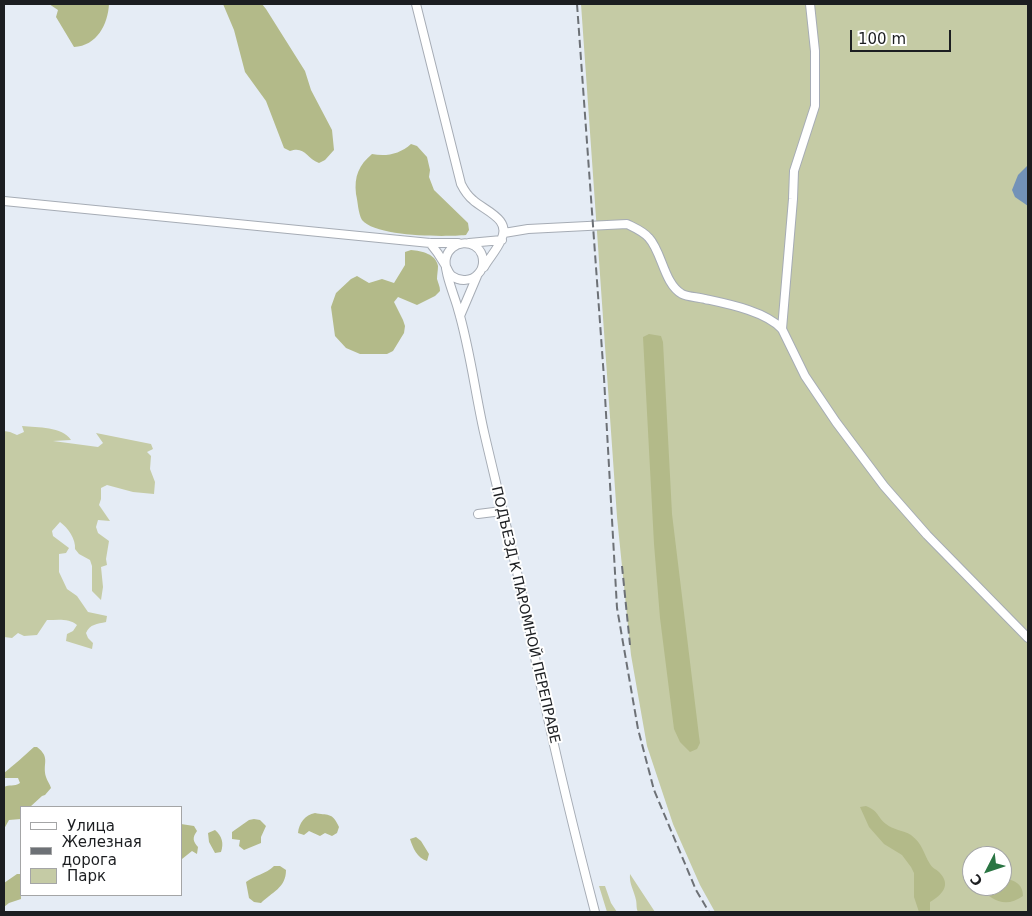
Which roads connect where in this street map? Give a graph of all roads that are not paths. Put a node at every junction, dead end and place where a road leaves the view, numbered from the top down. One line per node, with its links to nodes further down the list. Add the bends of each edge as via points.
1 (416, 4): 4 (street, via 461,184 473,200 501,221)
2 (810, 4): 10 (street, via 815,51 815,106 794,171)
3 (4, 201): 5 (street)
4 (503, 236): 6 (street); 8 (street); 10 (street, via 528,229 627,224 641,230 651,240 673,284 682,294 725,303 762,316)
5 (430, 243): 6 (street); 7 (street)
6 (463, 243): 7 (street, via 448,251); 8 (street, via 473,245 482,255)
7 (446, 264): 8 (street, via 448,271 458,280 465,281); 9 (street, ПОДЪЕЗД К ПАРОМНОЙ ПЕРЕПРАВЕ)
8 (480, 272): 9 (street)
9 (460, 316): 11 (street, ПОДЪЕЗД К ПАРОМНОЙ ПЕРЕПРАВЕ)
10 (782, 329): 13 (street, via 805,376 884,486)
11 (502, 511): 12 (street); 14 (street, ПОДЪЕЗД К ПАРОМНОЙ ПЕРЕПРАВЕ)
12 (478, 514)
13 (1028, 638)
14 (596, 912)

